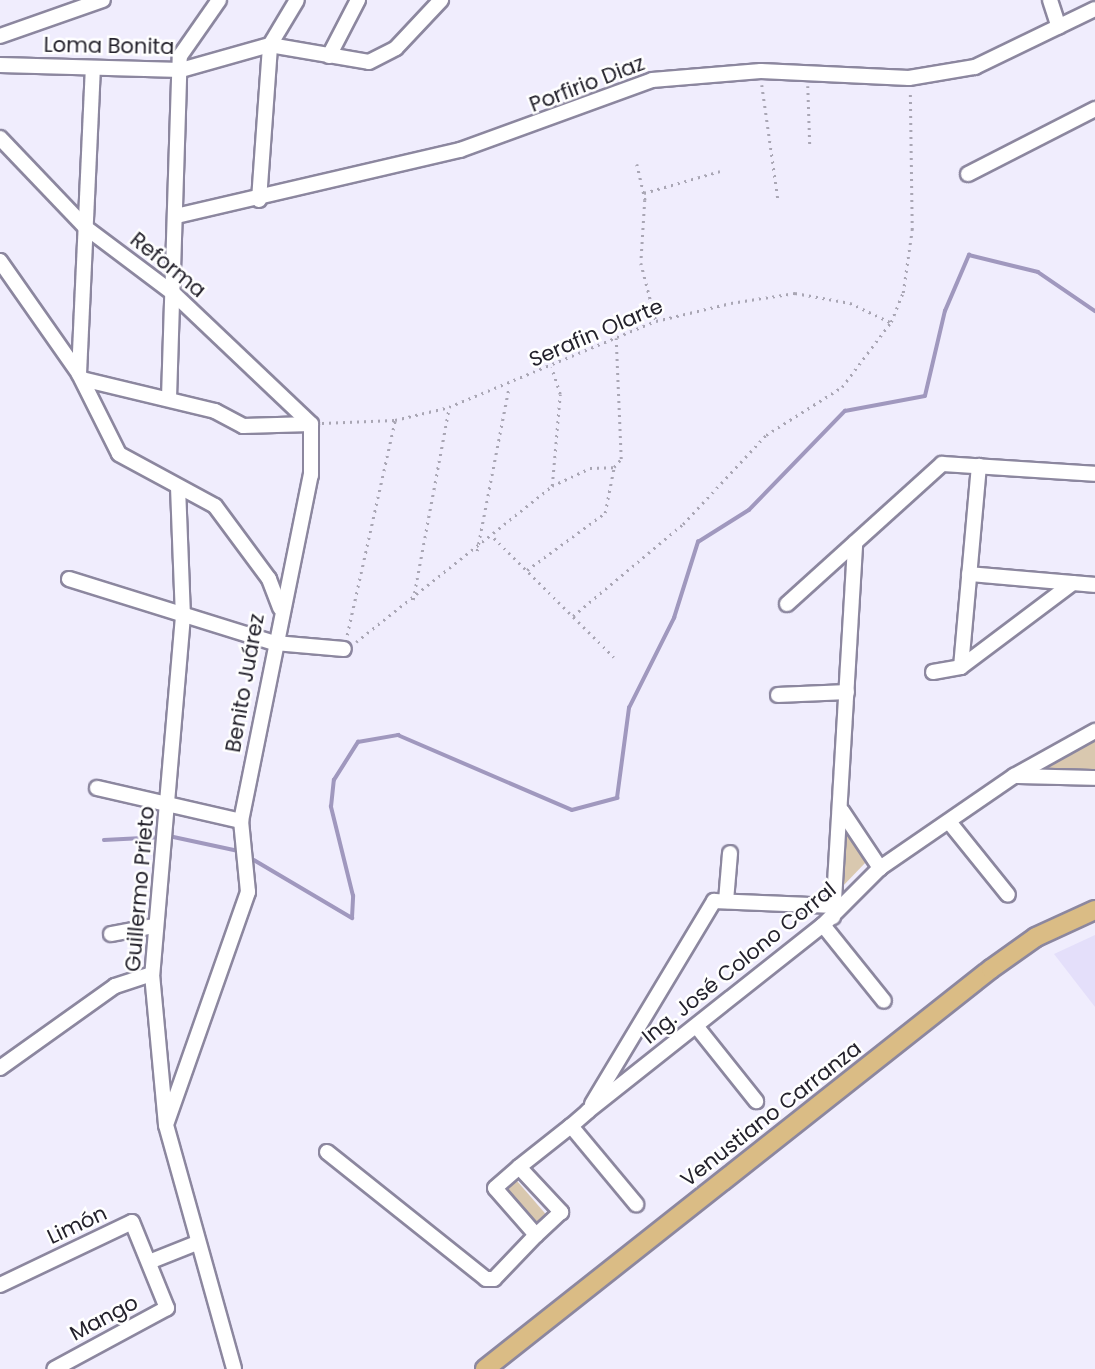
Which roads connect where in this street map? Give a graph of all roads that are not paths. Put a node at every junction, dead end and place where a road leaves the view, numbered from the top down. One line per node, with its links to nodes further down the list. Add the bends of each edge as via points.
1 (103, 0): 9 (street)
2 (219, 0): 14 (street, via 180,56)
3 (297, 0): 10 (street)
4 (359, 0): 11 (street)
5 (441, 0): 11 (street, Loma Bonita, via 382,59)
6 (1050, 0): 8 (street)
7 (1095, 9): 8 (street, Porfirio Diaz)
8 (1059, 27): 18 (street, Porfirio Diaz, via 975,67 909,78 761,71 652,80 531,129)
9 (0, 36)
10 (270, 45): 11 (street, Loma Bonita); 14 (street, Loma Bonita); 18 (street)
11 (329, 56)
12 (0, 65): 13 (street, Loma Bonita)
13 (93, 68): 14 (street, Loma Bonita); 20 (street)
14 (181, 70): 19 (street)
15 (1095, 109): 17 (street)
16 (0, 138): 20 (street, Reforma)
17 (968, 174)
18 (259, 200): 19 (street, Porfirio Diaz)
19 (176, 216): 22 (street)
20 (85, 227): 22 (street, Reforma); 23 (street)
21 (0, 261): 23 (street, Benito Juárez)
22 (173, 293): 24 (street); 25 (street, Reforma)
23 (80, 377): 24 (street); 28 (street, Benito Juárez, via 119,454)
24 (169, 398): 25 (street, via 243,426)
25 (312, 424): 35 (street, via 311,475)
26 (979, 466): 27 (street); 29 (street, via 942,464); 30 (street)
27 (1095, 474)
28 (178, 487): 35 (street, Benito Juárez, via 215,506 238,531); 36 (street, Guillermo Prieto)
29 (855, 543): 34 (street); 41 (street)
30 (969, 574): 32 (street); 39 (street)
31 (69, 579): 36 (street)
32 (1073, 583): 33 (street); 39 (street)
33 (1095, 585)
34 (787, 604)
35 (281, 609): 37 (street, Benito Juárez)
36 (183, 616): 37 (street); 47 (street, Guillermo Prieto)
37 (275, 643): 38 (street); 49 (street, Benito Juárez)
38 (344, 649)
39 (961, 667): 40 (street)
40 (933, 672)
41 (848, 692): 42 (street); 48 (street)
42 (778, 695)
43 (1095, 731): 44 (street, Ing. José Colono Corral)
44 (1014, 776): 45 (street); 50 (street, Ing. José Colono Corral)
45 (1095, 778)
46 (97, 788): 47 (street)
47 (170, 805): 49 (street); 57 (street, Guillermo Prieto)
48 (842, 811): 52 (street); 56 (street)
49 (241, 821): 65 (street, Benito Juárez, via 248,892)
50 (950, 822): 52 (street, Ing. José Colono Corral); 53 (street)
51 (730, 853): 54 (street)
52 (880, 869): 56 (street, Ing. José Colono Corral)
53 (1008, 895)
54 (726, 901): 56 (street); 64 (street, via 715,901)
55 (1095, 911): 76 (main road, Venustiano Carranza, via 1036,937 991,969)
56 (830, 916): 60 (street); 61 (street, Ing. José Colono Corral)
57 (154, 926): 58 (street); 59 (street, Guillermo Prieto)
58 (111, 934)
59 (152, 974): 62 (street, via 114,986); 65 (street, Guillermo Prieto)
60 (884, 1001)
61 (697, 1027): 63 (street); 64 (street, Ing. José Colono Corral)
62 (0, 1068)
63 (756, 1101)
64 (587, 1111): 66 (street, Ing. José Colono Corral)
65 (166, 1125): 71 (street, Guillermo Prieto)
66 (571, 1126): 68 (street, Ing. José Colono Corral); 69 (street)
67 (327, 1152): 70 (street, via 486,1279 494,1279)
68 (519, 1167): 70 (street, Ing. José Colono Corral, via 495,1188); 70 (street, via 561,1212)
69 (636, 1204)
70 (536, 1235)
71 (197, 1243): 72 (street); 75 (street, Guillermo Prieto)
72 (149, 1262): 73 (street, Limón, via 132,1222); 74 (street, Mango, via 167,1308)
73 (0, 1285)
74 (54, 1369)
75 (234, 1369)
76 (485, 1369)

